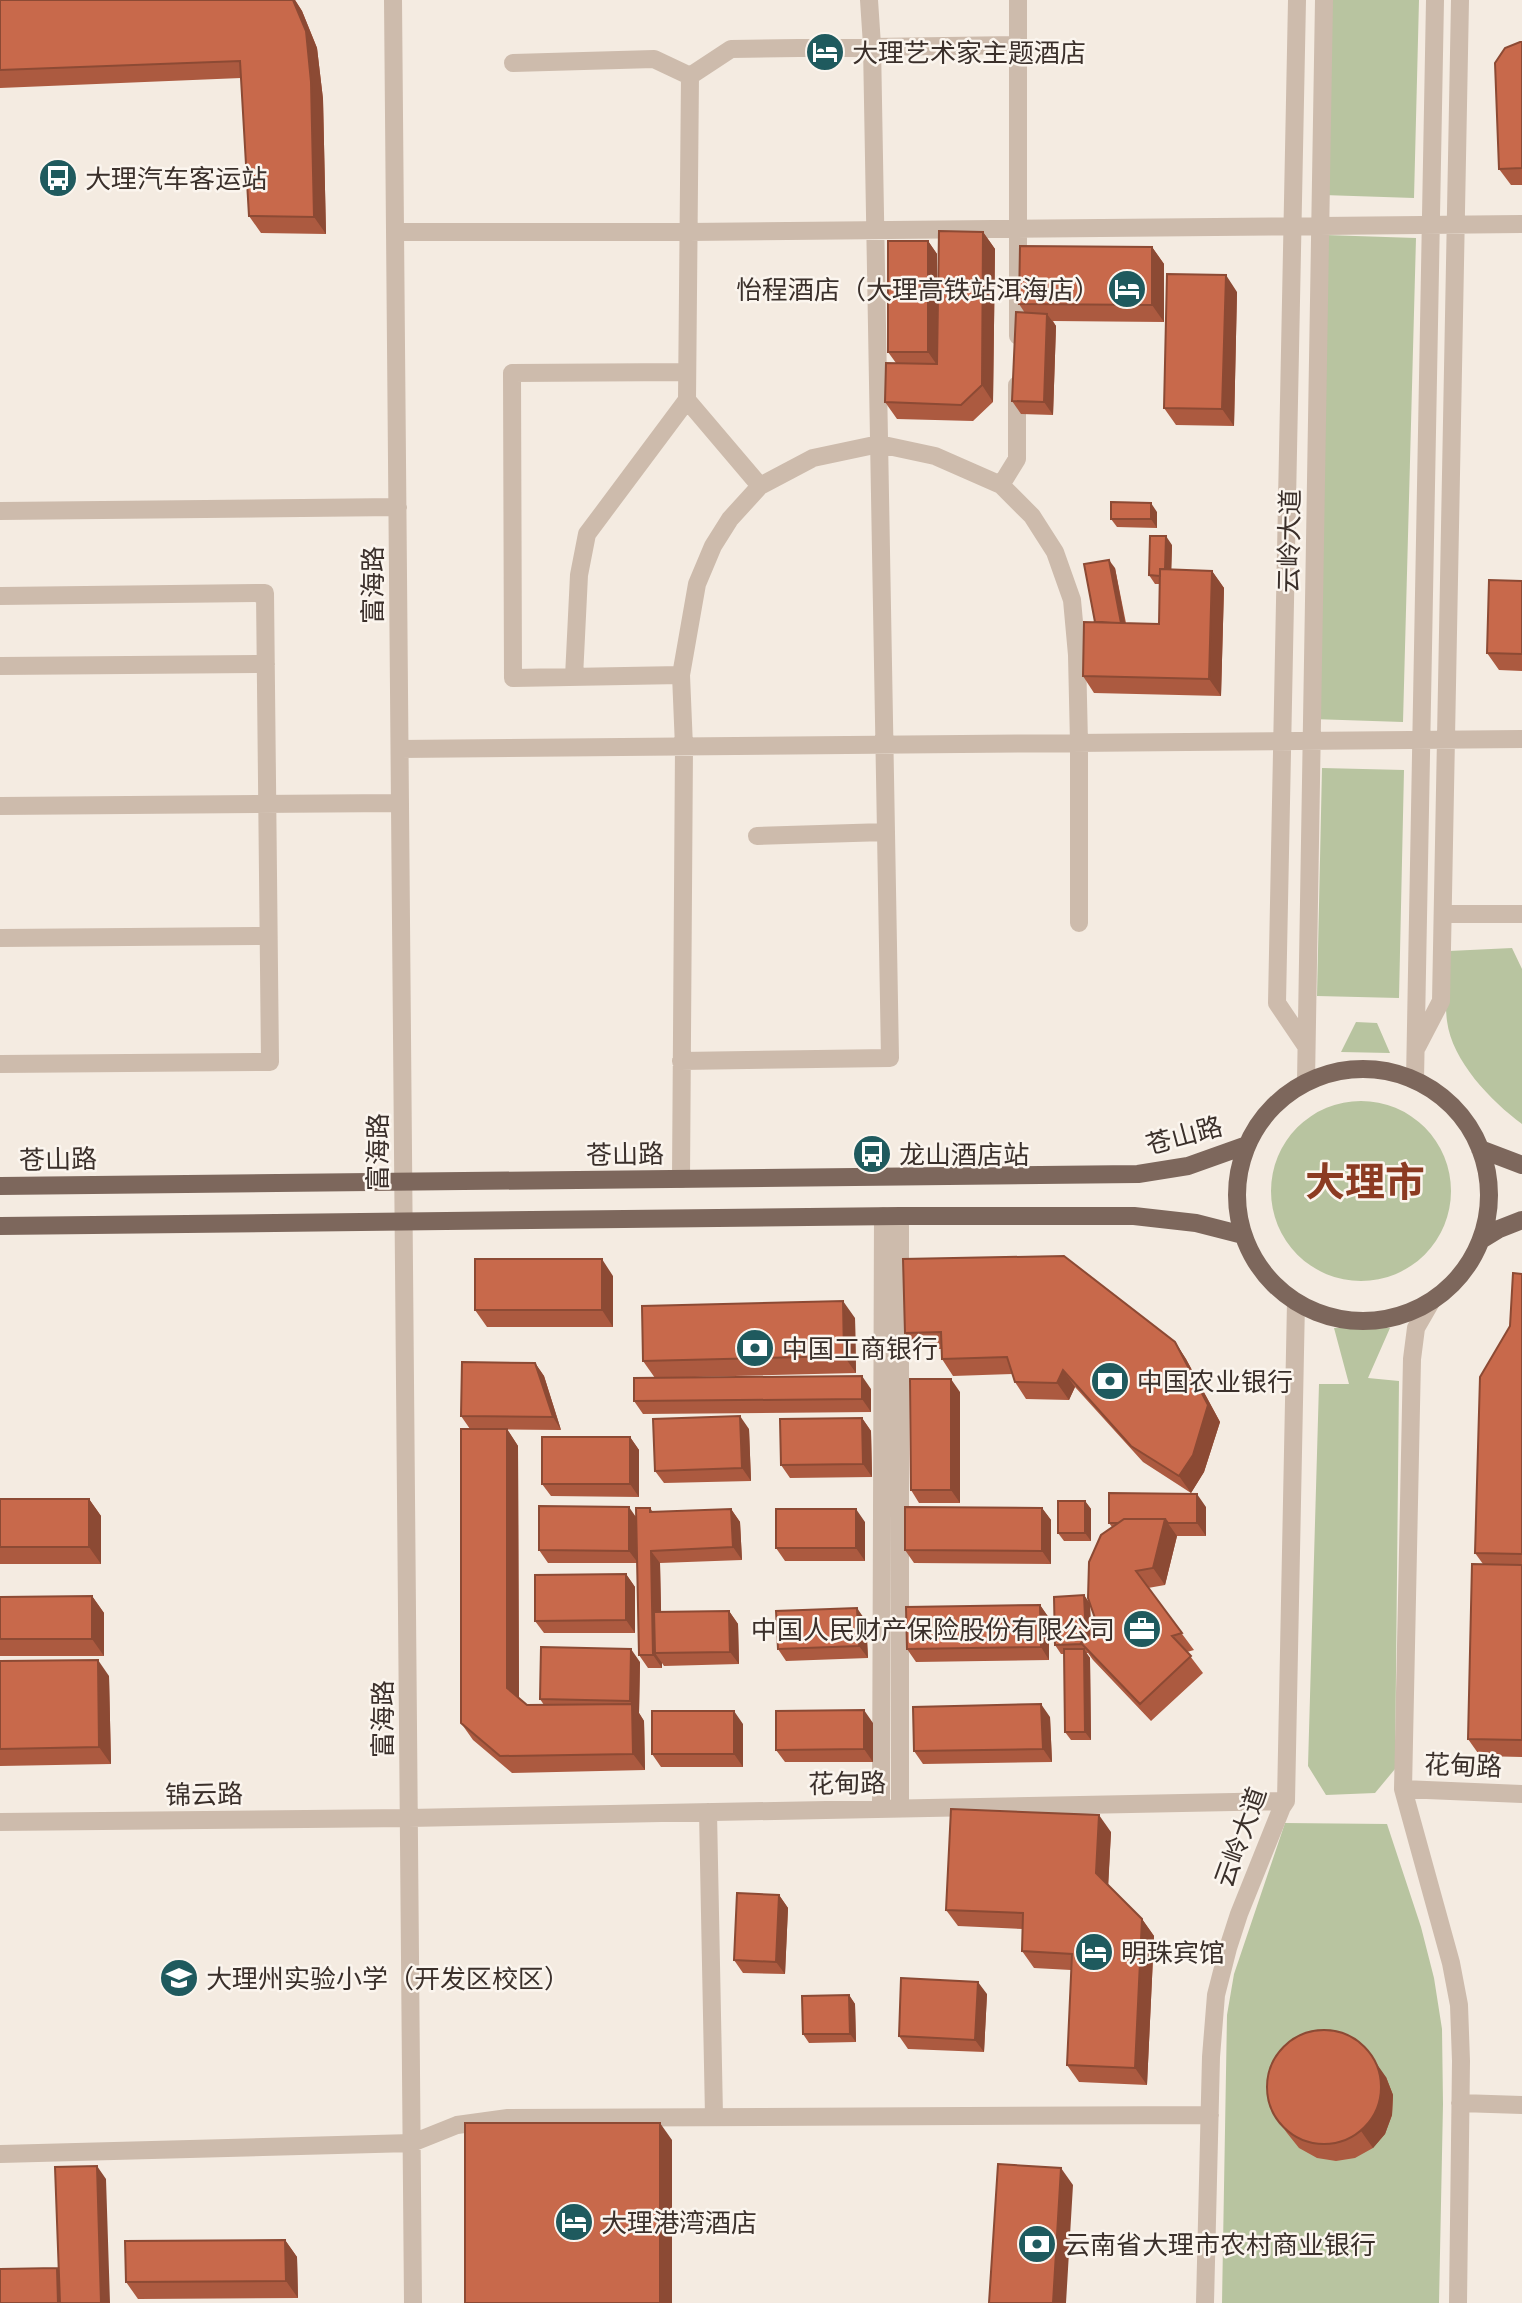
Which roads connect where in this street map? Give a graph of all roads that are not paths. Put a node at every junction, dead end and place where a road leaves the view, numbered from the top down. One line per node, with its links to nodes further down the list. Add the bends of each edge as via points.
1 (393, 0): 19 (street, 富海路)
2 (869, 0): 8 (street)
3 (1018, 0): 9 (street)
4 (1297, 0): 16 (street)
5 (1324, 0): 15 (street, 云岭大道)
6 (1435, 0): 12 (street)
7 (1460, 0): 13 (street)
8 (872, 45): 9 (street); 11 (street, via 731,49); 18 (street)
9 (1018, 45): 17 (street)
10 (513, 63): 11 (street, via 654,59)
11 (690, 76): 20 (street)
12 (1431, 225): 13 (street); 15 (street); 35 (street)
13 (1456, 225): 14 (street); 33 (street)
14 (1522, 225)
15 (1320, 226): 16 (street); 37 (street, 云岭大道)
16 (1293, 227): 17 (street); 36 (street)
17 (1019, 229): 18 (street); 24 (street, via 1017,459)
18 (875, 231): 20 (street); 23 (street)
19 (396, 232): 20 (street); 26 (street, 富海路)
20 (688, 232): 21 (street)
21 (687, 372): 22 (street); 32 (street, via 512,373 513,678)
22 (687, 400): 25 (street); 32 (street, via 587,534 579,575)
23 (879, 444): 24 (street, via 935,456); 25 (street, via 813,458); 39 (street)
24 (1001, 485): 38 (street, via 1032,516 1055,552 1072,600)
25 (760, 486): 31 (street, via 730,519 702,571)
26 (398, 507): 27 (street); 41 (street, 富海路)
27 (0, 511)
28 (0, 596): 29 (street, via 265,593)
29 (266, 664): 30 (street); 43 (street)
30 (0, 666)
31 (681, 675): 32 (street); 40 (street)
32 (574, 677)
33 (1446, 739): 34 (street); 35 (street); 47 (street)
34 (1522, 739)
35 (1421, 740): 37 (street); 53 (street)
36 (1282, 741): 37 (street); 38 (street); 52 (street, via 1277,1003)
37 (1312, 741): 52 (street, 云岭大道)
38 (1079, 743): 39 (street); 49 (street)
39 (884, 745): 40 (street); 45 (street)
40 (684, 747): 41 (street); 54 (street)
41 (400, 749): 42 (street, 富海路)
42 (401, 803): 43 (street); 62 (street, 富海路)
43 (267, 804): 44 (street); 50 (street)
44 (0, 806)
45 (886, 832): 46 (street); 54 (street, via 890,1058)
46 (757, 836)
47 (1443, 914): 48 (street); 53 (street, via 1441,1001)
48 (1522, 915)
49 (1079, 923)
50 (268, 936): 51 (street); 55 (street, via 270,1062)
51 (0, 938)
52 (1306, 1046): 57 (street, 云岭大道)
53 (1416, 1050): 56 (street)
54 (681, 1062): 61 (street)
55 (0, 1064)
56 (1415, 1080): 57 (main road, via 1360,1069); 59 (main road, via 1457,1112)
57 (1306, 1082): 58 (main road, via 1268,1110)
58 (1247, 1145): 61 (main road, 苍山路, via 1188,1166 1138,1174); 68 (main road, via 1236,1198)
59 (1480, 1149): 60 (main road); 69 (main road, via 1489,1198)
60 (1522, 1165)
61 (681, 1179): 62 (main road, 苍山路)
62 (404, 1182): 63 (main road, 苍山路); 66 (street, 富海路)
63 (0, 1186)
64 (891, 1216): 66 (main road); 68 (main road, via 1147,1217); 75 (street); 76 (street)
65 (1522, 1220): 69 (main road)
66 (404, 1222): 67 (main road); 78 (street, 富海路)
67 (0, 1226)
68 (1243, 1235): 70 (main road, via 1267,1278)
69 (1481, 1240): 71 (main road, via 1470,1263)
70 (1296, 1302): 71 (main road, via 1340,1319 1363,1322 1387,1319); 74 (street, 云岭大道)
71 (1431, 1302): 72 (street, via 1416,1328 1412,1359)
72 (1402, 1789): 73 (street, 花甸路); 80 (street, via 1455,1982 1461,2031)
73 (1522, 1794)
74 (1286, 1801): 75 (street, 花甸路); 82 (street, 云岭大道, via 1239,1914 1221,1972 1213,2024)
75 (900, 1808): 76 (street, 花甸路)
76 (881, 1809): 77 (street, 花甸路)
77 (708, 1812): 78 (street, 花甸路); 83 (street)
78 (409, 1818): 79 (street, 锦云路); 84 (street, 富海路)
79 (0, 1822)
80 (1460, 2103): 81 (street); 88 (street)
81 (1522, 2105)
82 (1210, 2115): 83 (street); 87 (street, 云岭大道)
83 (714, 2116): 84 (street, via 508,2118 457,2125)
84 (412, 2143): 85 (street); 86 (street, 富海路)
85 (0, 2154)
86 (413, 2303)
87 (1205, 2303)
88 (1458, 2303)

